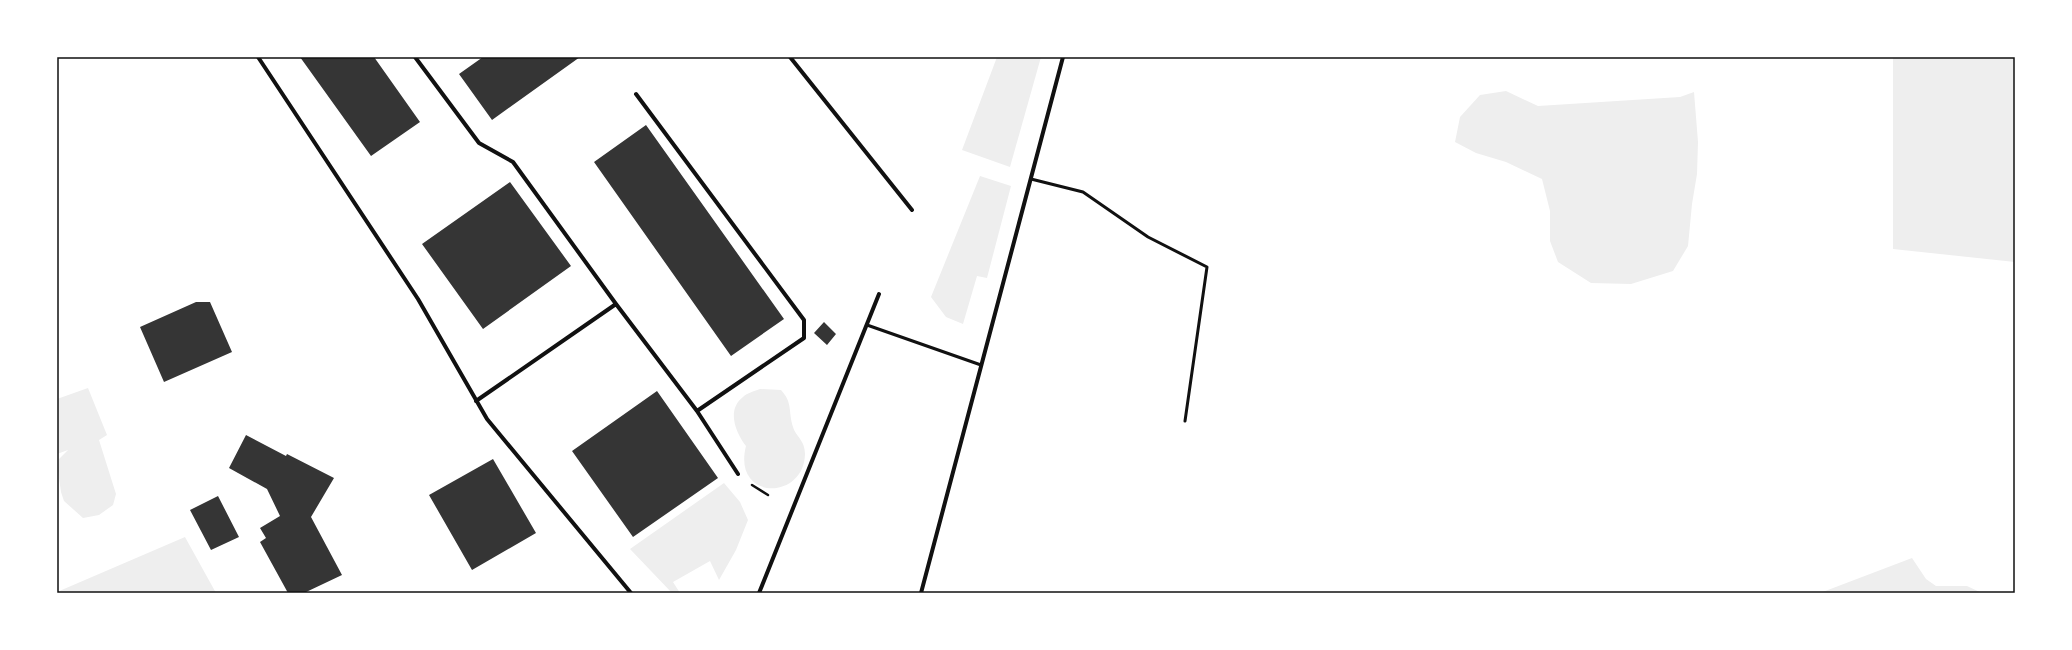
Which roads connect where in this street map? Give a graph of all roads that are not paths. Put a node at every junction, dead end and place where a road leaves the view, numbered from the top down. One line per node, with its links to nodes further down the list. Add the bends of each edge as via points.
1 (258, 57): 12 (street, via 418,299)
2 (416, 57): 9 (street, via 479,143 513,162)
3 (790, 57): 7 (street)
4 (1063, 57): 6 (street)
5 (636, 94): 13 (street, via 804,320 804,338)
6 (1031, 180): 11 (street); 14 (lane, via 1083,192 1148,237 1207,267)
7 (912, 210)
8 (879, 294): 10 (street)
9 (616, 304): 12 (street); 13 (street)
10 (867, 325): 11 (lane); 17 (street)
11 (981, 365): 18 (street)
12 (476, 401): 16 (street, via 487,418)
13 (697, 411): 15 (street)
14 (1185, 421)
15 (738, 474)
16 (631, 593)
17 (759, 593)
18 (921, 593)

